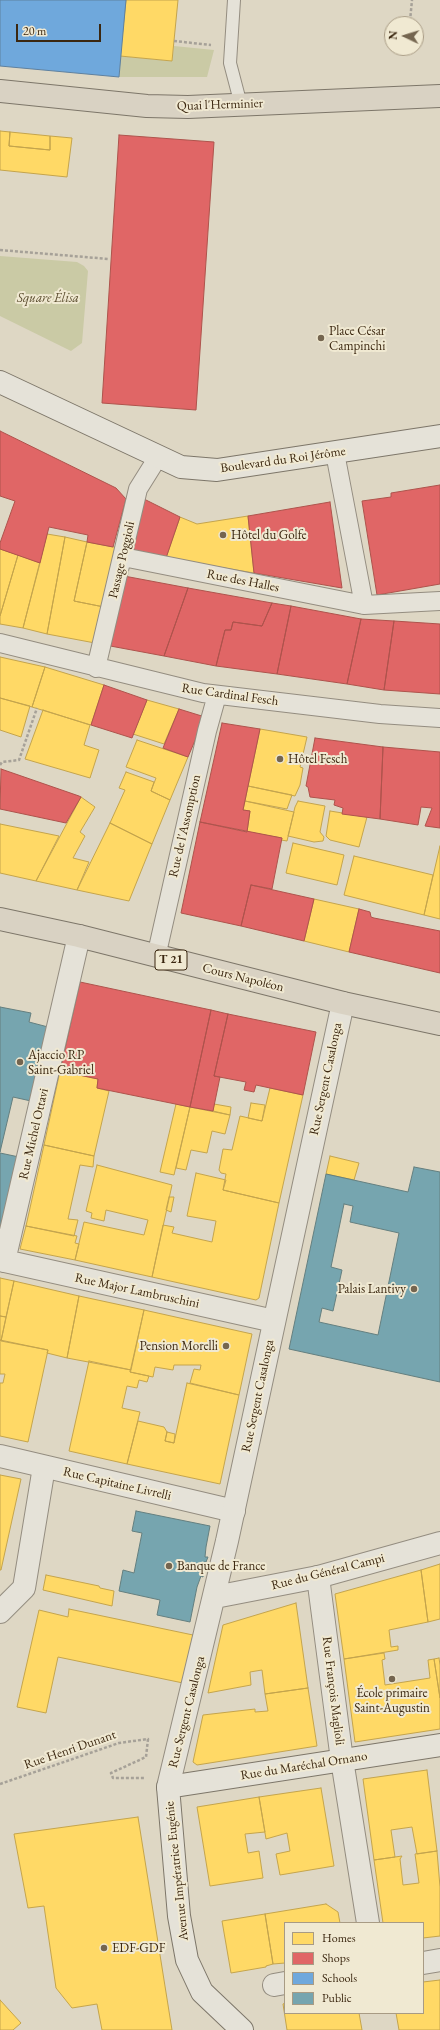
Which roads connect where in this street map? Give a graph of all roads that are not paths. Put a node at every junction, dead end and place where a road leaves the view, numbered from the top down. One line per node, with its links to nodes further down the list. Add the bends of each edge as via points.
1 (234, 0): 4 (lane, via 230,63)
2 (0, 91): 4 (main road, Quai l'Herminier, via 147,106)
3 (440, 96): 4 (main road, Quai l'Herminier)
4 (241, 105)
5 (0, 382): 8 (street, Boulevard du Roi Jérôme)
6 (440, 436): 7 (street, Boulevard du Roi Jérôme)
7 (335, 453): 8 (street, Boulevard du Roi Jérôme, via 217,470 181,467); 11 (street)
8 (158, 457): 9 (street, Passage Poggioli, via 138,489)
9 (123, 557): 11 (street, Rue des Halles); 13 (street, Passage Poggioli)
10 (440, 601): 11 (street, Rue des Halles)
11 (364, 605)
12 (0, 643): 13 (street, Rue Cardinal Fesch)
13 (96, 668): 14 (street, Rue Cardinal Fesch, via 203,694)
14 (217, 695): 15 (street, Rue Cardinal Fesch, via 380,714); 18 (street, Rue de l'Assomption)
15 (440, 718)
16 (0, 919): 17 (main road, Cours Napoléon / T 21)
17 (79, 936): 18 (main road, Cours Napoléon / T 21); 21 (street, Rue Michel Ottavi)
18 (156, 957): 19 (main road, Cours Napoléon / T 21)
19 (343, 1002): 20 (main road, Cours Napoléon / T 21); 22 (street, Rue Sergent Casalonga)
20 (440, 1024)
21 (2, 1261): 22 (street, Rue Major Lambruschini)
22 (274, 1321): 25 (street, Rue Sergent Casalonga)
23 (0, 1456): 24 (street, Rue Capitaine Livrelli)
24 (44, 1467): 25 (street, Rue Capitaine Livrelli); 29 (street, via 24,1588)
25 (234, 1511): 28 (street, Rue Sergent Casalonga)
26 (440, 1543): 27 (street, Rue du Général Campi)
27 (318, 1577): 28 (street, Rue du Général Campi); 31 (street, Rue François Maglioli)
28 (215, 1597): 32 (street, Rue Sergent Casalonga)
29 (0, 1612)
30 (440, 1745): 31 (street, Rue du Maréchal Ornano)
31 (342, 1760): 32 (street, Rue du Maréchal Ornano); 33 (street, Rue François Maglioli)
32 (168, 1787): 36 (street, Avenue Impératrice Eugénie, via 179,1916 188,1960 202,1992)
33 (368, 1922)
34 (440, 1960): 35 (street)
35 (424, 1963)
36 (242, 2030)

